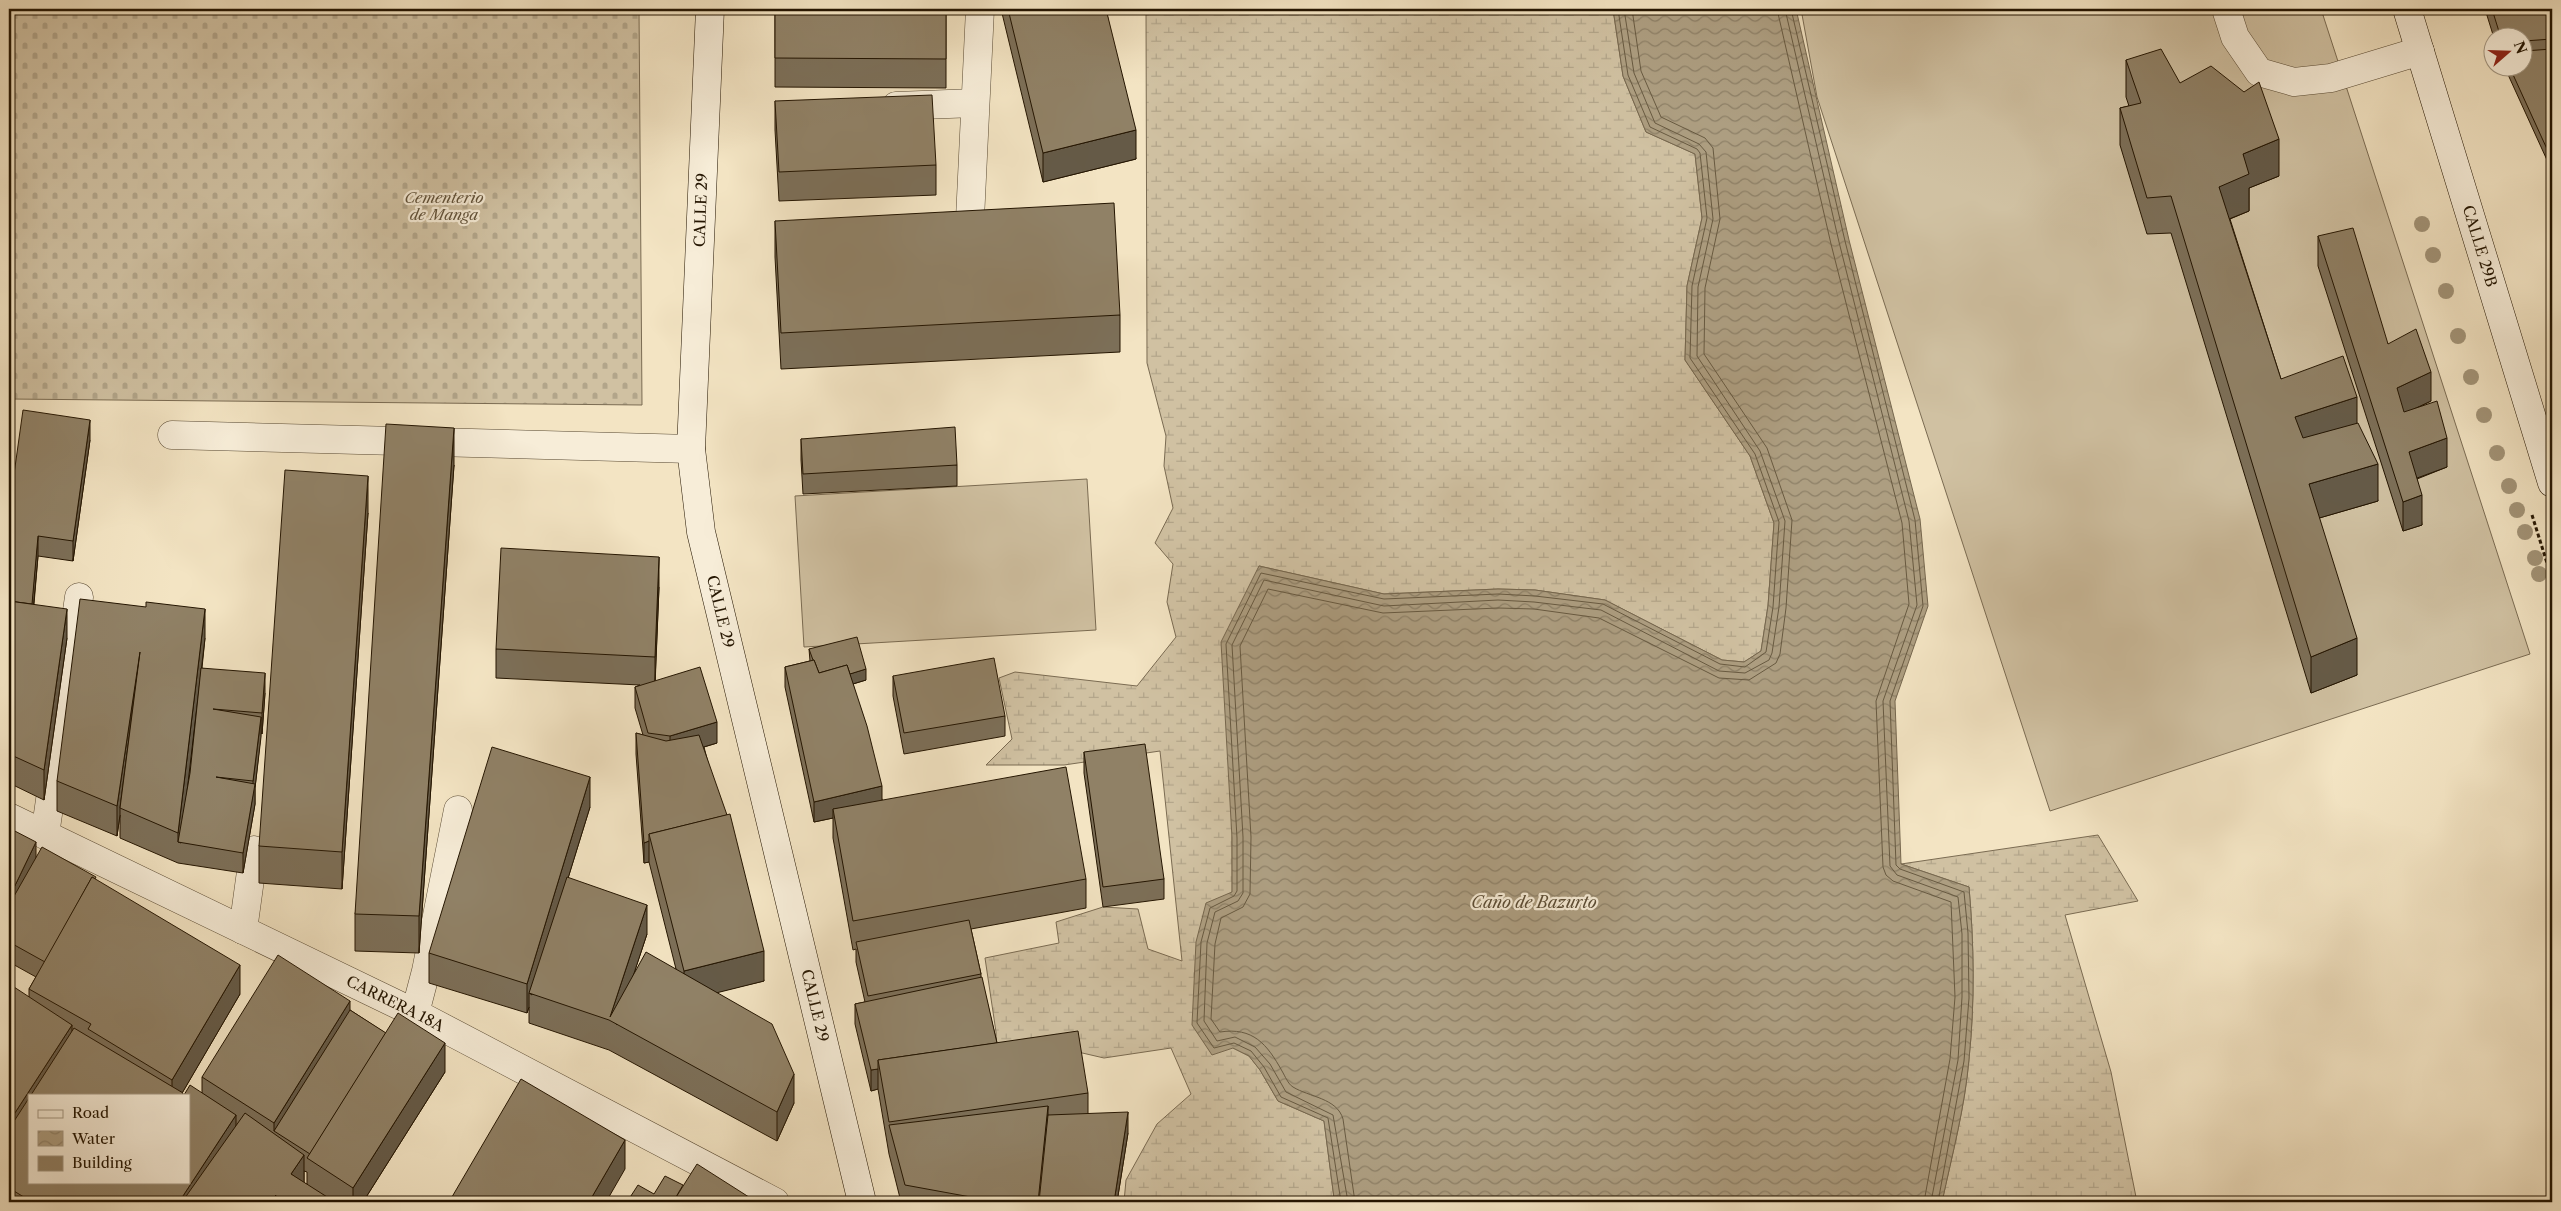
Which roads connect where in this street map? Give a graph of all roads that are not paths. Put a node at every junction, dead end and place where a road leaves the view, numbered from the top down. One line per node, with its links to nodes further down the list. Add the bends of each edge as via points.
1 (710, 9): 13 (main road, CALLE 29)
2 (980, 9): 6 (main road)
3 (2226, 9): 5 (main road, via 2235,36 2259,72 2294,82 2331,78)
4 (2406, 9): 5 (main road, CALLE 29B)
5 (2420, 51): 12 (main road, CALLE 29B)
6 (975, 103): 7 (main road); 9 (main road)
7 (866, 107)
8 (999, 218): 9 (main road)
9 (970, 219): 10 (main road)
10 (940, 221)
11 (172, 435): 13 (main road)
12 (2545, 436): 14 (main road, CALLE 29B)
13 (691, 449): 23 (main road, CALLE 29, via 701,532)
14 (2552, 483)
15 (78, 597): 18 (main road)
16 (458, 810): 21 (main road)
17 (9, 817): 18 (main road, CARRERA 18A)
18 (45, 835): 20 (main road, CARRERA 18A)
19 (254, 850): 20 (main road)
20 (243, 930): 21 (main road, CARRERA 18A)
21 (415, 1013): 22 (main road, CARRERA 18A)
22 (776, 1202)
23 (862, 1202)

